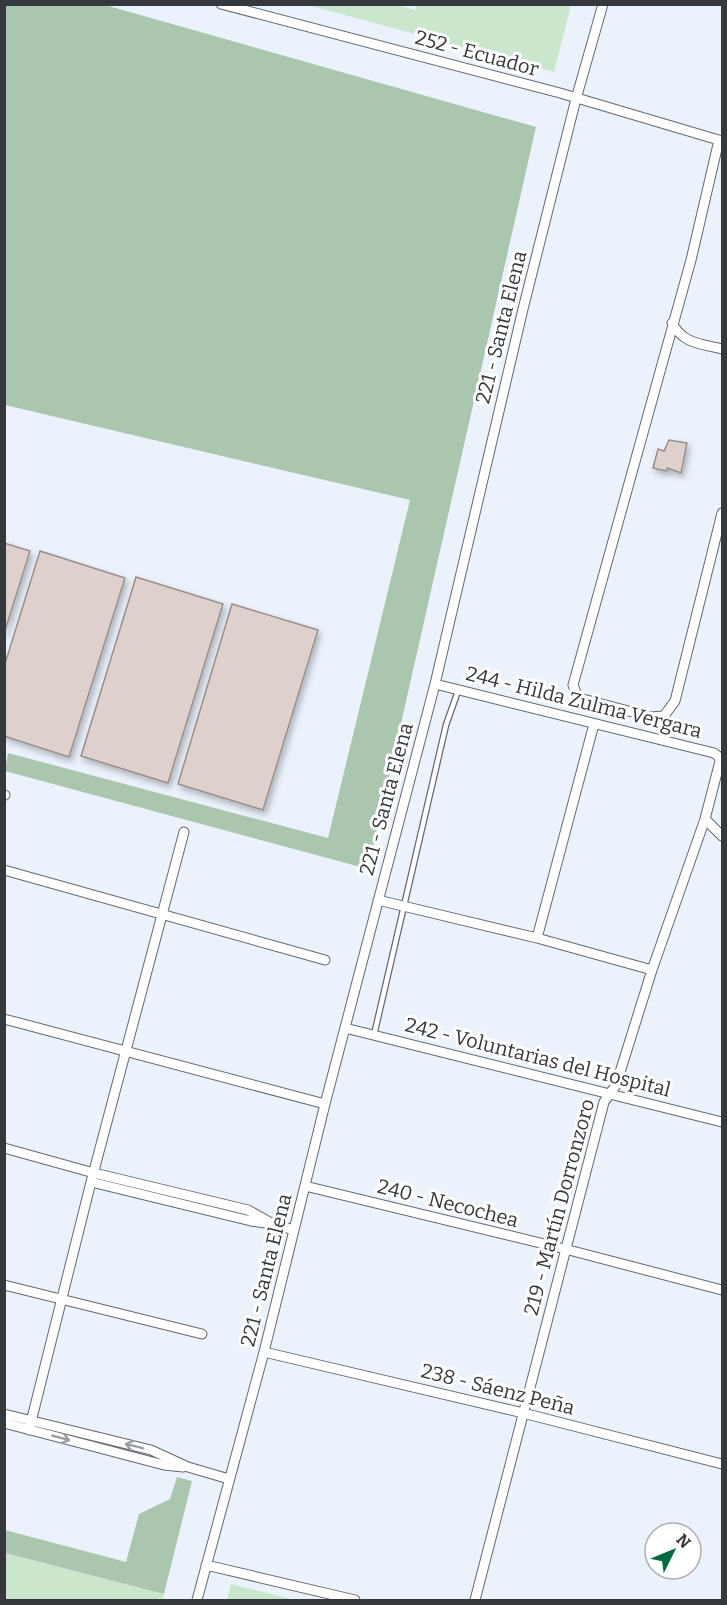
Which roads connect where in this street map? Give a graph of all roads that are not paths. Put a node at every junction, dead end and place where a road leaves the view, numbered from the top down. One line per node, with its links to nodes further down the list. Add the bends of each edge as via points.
1 (221, 4): 3 (street, 252 - Ecuador)
2 (603, 4): 3 (street, 221 - Santa Elena)
3 (576, 99): 4 (street, 252 - Ecuador); 9 (street, 221 - Santa Elena)
4 (721, 140): 5 (street)
5 (719, 165): 6 (street)
6 (672, 323): 7 (street, via 680,336); 8 (street, via 573,684 577,695 651,717 664,716 671,709)
7 (723, 349)
8 (723, 513)
9 (435, 684): 10 (street, 244 - Hilda Zulma Vergara); 17 (street, 221 - Santa Elena)
10 (459, 689): 11 (street, 244 - Hilda Zulma Vergara); 18 (lane, 221 - Santa Elena, via 446,725)
11 (594, 724): 12 (street, 244 - Hilda Zulma Vergara, via 714,753); 20 (street)
12 (720, 761): 13 (street, 219 - Martín Dorronzoro)
13 (705, 819): 15 (street); 22 (street, 219 - Martín Dorronzoro)
14 (184, 832): 19 (street)
15 (723, 836)
16 (4, 870): 19 (street)
17 (378, 900): 18 (street); 24 (street, 221 - Santa Elena)
18 (404, 907): 20 (street); 25 (lane, 221 - Santa Elena)
19 (162, 915): 21 (street); 26 (street)
20 (537, 938): 22 (street)
21 (325, 960)
22 (652, 970): 27 (street, 219 - Martín Dorronzoro, via 616,1085)
23 (4, 1019): 26 (street)
24 (345, 1028): 25 (street, 242 - Voluntarias del Hospital); 28 (street, 221 - Santa Elena)
25 (374, 1035): 27 (street, 242 - Voluntarias del Hospital)
26 (126, 1051): 28 (street); 31 (street)
27 (610, 1093): 29 (street, 242 - Voluntarias del Hospital); 34 (street, 219 - Martín Dorronzoro, via 604,1102)
28 (325, 1104): 32 (street, 221 - Santa Elena)
29 (723, 1122)
30 (4, 1148): 31 (street)
31 (93, 1178): 33 (street, via 248,1210); 37 (street)
32 (305, 1186): 33 (street, 221 - Santa Elena); 34 (street, 240 - Necochea)
33 (294, 1230): 39 (street, 221 - Santa Elena)
34 (565, 1250): 36 (street, 240 - Necochea); 41 (street, 219 - Martín Dorronzoro)
35 (4, 1285): 37 (street)
36 (723, 1290)
37 (62, 1299): 38 (street); 43 (street)
38 (202, 1335)
39 (264, 1352): 41 (street, 238 - Sáenz Peña); 45 (street, 221 - Santa Elena)
40 (4, 1413): 43 (street)
41 (523, 1413): 44 (street, 238 - Sáenz Peña); 49 (street, 219 - Martín Dorronzoro)
42 (4, 1423): 43 (street)
43 (29, 1425): 45 (street, via 151,1450)
44 (723, 1464)
45 (229, 1479): 46 (street, 221 - Santa Elena)
46 (207, 1565): 47 (street, 221 - Santa Elena); 48 (street)
47 (197, 1600)
48 (355, 1600)
49 (475, 1600)

